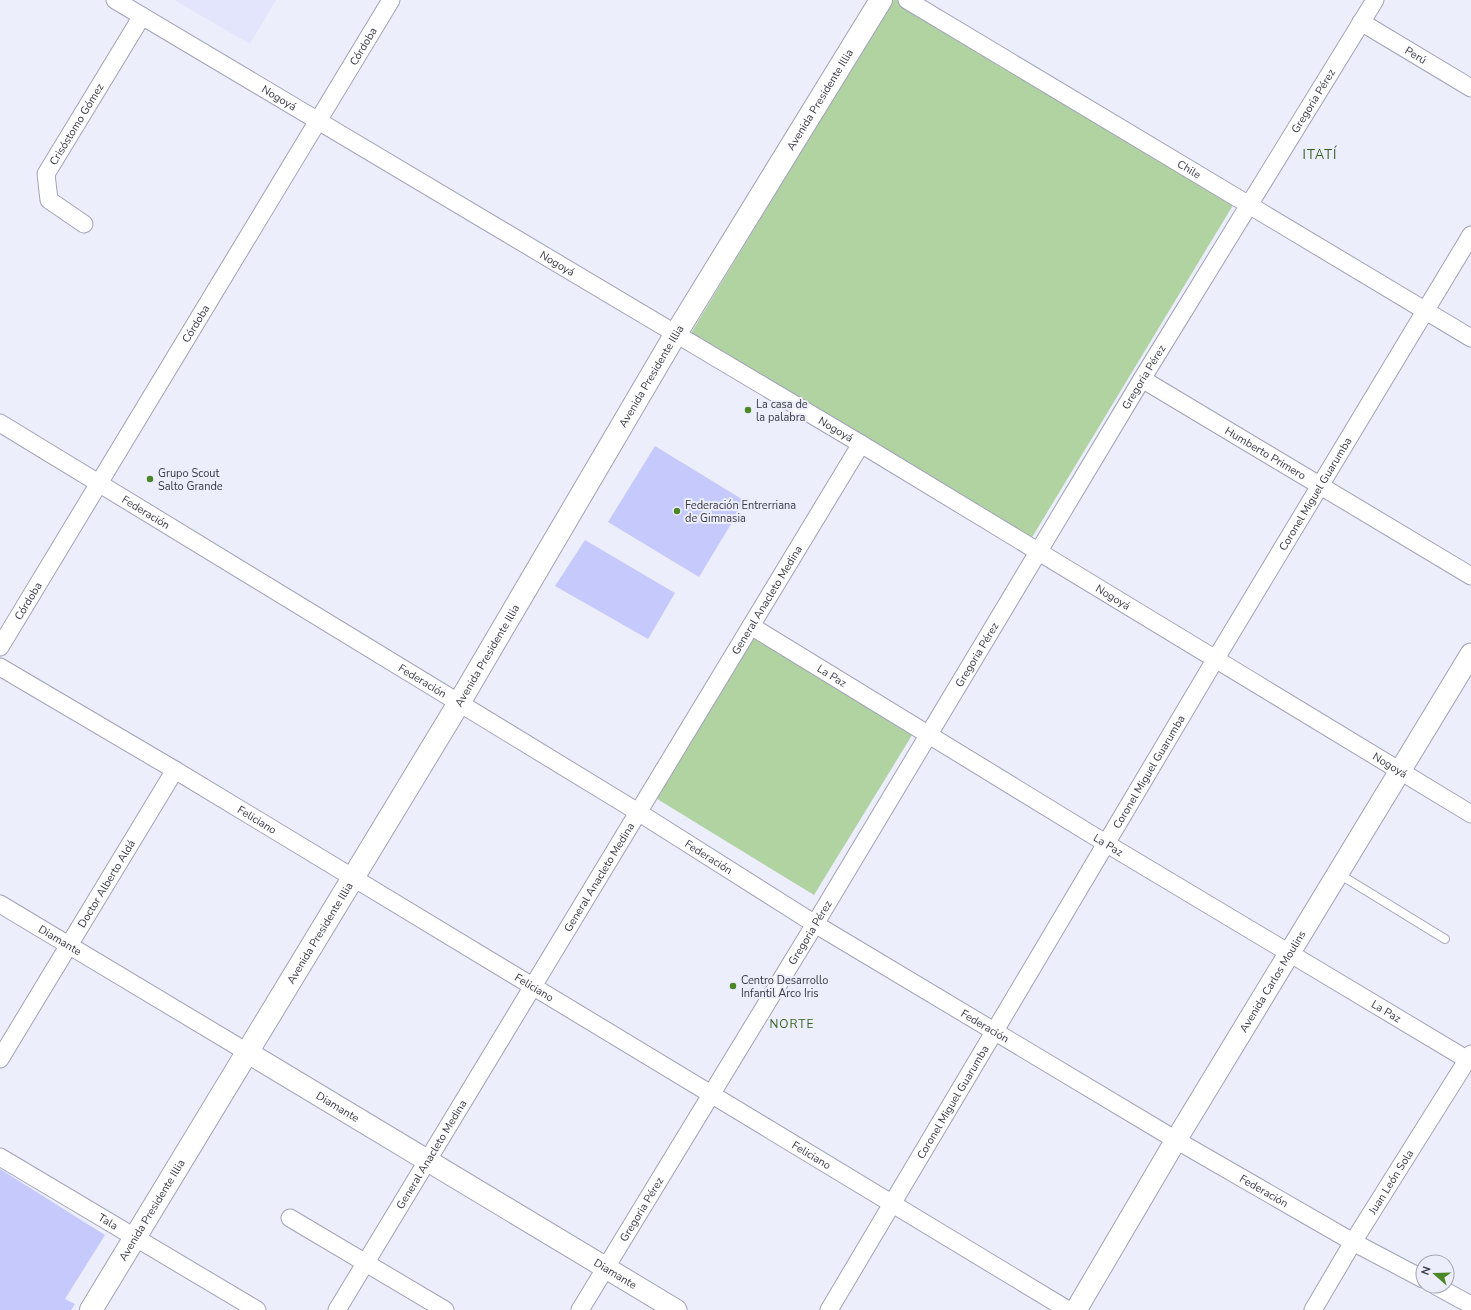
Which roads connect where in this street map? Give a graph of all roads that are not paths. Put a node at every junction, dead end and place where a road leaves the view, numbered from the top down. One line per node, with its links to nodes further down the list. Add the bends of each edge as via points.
1 (115, 0): 6 (street, Nogoyá)
2 (391, 0): 9 (street, Córdoba)
3 (881, 0): 14 (main road, Avenida Presidente Illia)
4 (907, 0): 10 (street, Chile)
5 (1375, 0): 7 (street, Gregoria Pérez)
6 (142, 16): 9 (street, Nogoyá); 11 (street, Crisóstomo Gómez, via 46,174 49,200)
7 (1361, 22): 8 (street, Perú); 10 (street, Gregoria Pérez)
8 (1471, 88)
9 (318, 121): 14 (street, Nogoyá); 19 (street, Córdoba)
10 (1248, 206): 13 (street, Chile); 16 (street, Gregoria Pérez)
11 (84, 224)
12 (1471, 235): 13 (street, Coronel Miguel Guarumba)
13 (1425, 311): 15 (street, Chile); 20 (street, Coronel Miguel Guarumba)
14 (675, 335): 18 (street, Nogoyá); 28 (main road, Avenida Presidente Illia)
15 (1471, 338)
16 (1142, 379): 20 (street, Humberto Primero); 21 (street, Gregoria Pérez)
17 (0, 423): 19 (street, Federación)
18 (861, 444): 21 (street, Nogoyá); 23 (street, General Anacleto Medina)
19 (99, 483): 24 (street, Córdoba); 28 (street, Federación)
20 (1320, 485): 22 (street, Humberto Primero); 26 (street, Coronel Miguel Guarumba)
21 (1039, 553): 26 (street, Nogoyá); 29 (street, Gregoria Pérez)
22 (1471, 576)
23 (751, 626): 29 (street, La Paz); 32 (street, General Anacleto Medina)
24 (0, 647)
25 (1471, 654): 31 (street, Avenida Carlos Moulins)
26 (1215, 660): 31 (street, Nogoyá); 34 (street, Coronel Miguel Guarumba)
27 (0, 667): 30 (street, Feliciano)
28 (460, 703): 32 (street, Federación); 36 (main road, Avenida Presidente Illia)
29 (928, 734): 34 (street, La Paz); 38 (street, Gregoria Pérez)
30 (175, 770): 36 (street, Feliciano); 40 (street, Doctor Alberto Aldá)
31 (1400, 771): 33 (street, Nogoyá); 35 (street, Avenida Carlos Moulins)
32 (638, 812): 38 (street, Federación); 42 (street, General Anacleto Medina)
33 (1471, 814)
34 (1107, 844): 41 (street, La Paz); 43 (street, Coronel Miguel Guarumba)
35 (1338, 874): 39 (lane); 41 (street, Avenida Carlos Moulins)
36 (353, 879): 42 (street, Feliciano); 44 (main road, Avenida Presidente Illia)
37 (0, 904): 40 (street, Diamante)
38 (815, 924): 43 (street, Federación); 47 (street, Gregoria Pérez)
39 (1445, 939)
40 (69, 946): 44 (street, Diamante); 46 (street, Doctor Alberto Aldá)
41 (1290, 953): 45 (street, La Paz); 48 (street, Avenida Carlos Moulins)
42 (534, 987): 47 (street, Feliciano); 50 (street, General Anacleto Medina)
43 (996, 1031): 48 (street, Federación); 51 (street, Coronel Miguel Guarumba)
44 (247, 1052): 50 (street, Diamante); 53 (main road, Avenida Presidente Illia)
45 (1469, 1057): 54 (street, Juan León Sola)
46 (0, 1059)
47 (710, 1095): 51 (street, Feliciano); 56 (street, Gregoria Pérez)
48 (1176, 1140): 54 (street, Federación); 68 (street, Avenida Carlos Moulins)
49 (0, 1157): 53 (street, Tala)
50 (428, 1160): 55 (street, General Anacleto Medina); 56 (street, Diamante)
51 (892, 1205): 66 (street, Coronel Miguel Guarumba); 67 (street, Feliciano)
52 (290, 1218): 55 (street)
53 (134, 1238): 60 (main road, Avenida Presidente Illia); 61 (street, Tala)
54 (1353, 1242): 57 (street, Federación); 69 (street, Juan León Sola)
55 (366, 1263): 62 (street, General Anacleto Medina); 63 (street)
56 (605, 1267): 64 (street, Gregoria Pérez); 65 (street, Diamante)
57 (1415, 1275)
58 (1451, 1294): 59 (street)
59 (1471, 1305)
60 (91, 1310)
61 (257, 1310)
62 (337, 1310)
63 (444, 1310)
64 (580, 1310)
65 (676, 1310)
66 (829, 1310)
67 (1068, 1310)
68 (1076, 1310)
69 (1313, 1310)

